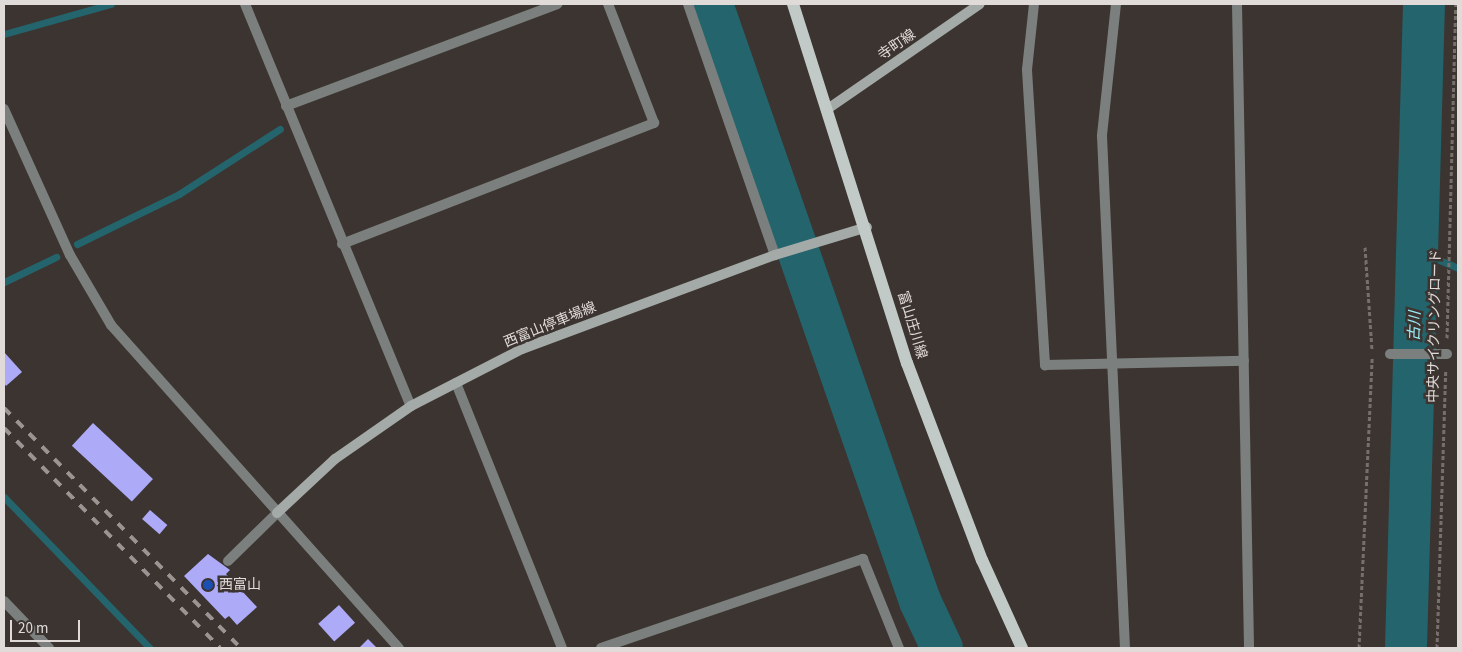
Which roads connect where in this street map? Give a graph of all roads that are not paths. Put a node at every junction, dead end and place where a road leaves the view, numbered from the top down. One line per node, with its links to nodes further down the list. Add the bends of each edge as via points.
1 (245, 4): 10 (street)
2 (557, 4): 10 (street)
3 (608, 4): 14 (street, via 654,123)
4 (688, 4): 15 (street)
5 (793, 4): 11 (main road, 富山庄川線)
6 (980, 4): 11 (main road, 寺町線)
7 (1034, 4): 19 (street, via 1027,70 1045,365)
8 (1116, 4): 19 (street, via 1102,136)
9 (1237, 4): 18 (street)
10 (286, 106): 14 (street)
11 (829, 108): 13 (main road, 富山庄川線)
12 (4, 109): 22 (street, via 70,255 112,325)
13 (867, 227): 15 (main road, 西富山停車場線); 30 (main road, 富山庄川線, via 907,362 982,560)
14 (342, 244): 21 (street)
15 (775, 255): 20 (main road, 西富山停車場線, via 522,349)
16 (1390, 354): 17 (street)
17 (1447, 354)
18 (1244, 361): 19 (street); 32 (street)
19 (1112, 363): 31 (street)
20 (456, 383): 21 (main road, 西富山停車場線); 27 (street)
21 (411, 406): 22 (main road, 西富山停車場線, via 334,459)
22 (277, 513): 23 (street); 26 (street)
23 (228, 562)
24 (4, 601): 25 (street)
25 (49, 648)
26 (399, 648)
27 (562, 648)
28 (602, 648): 29 (street, via 863,559)
29 (899, 648)
30 (1022, 648)
31 (1125, 648)
32 (1249, 648)

